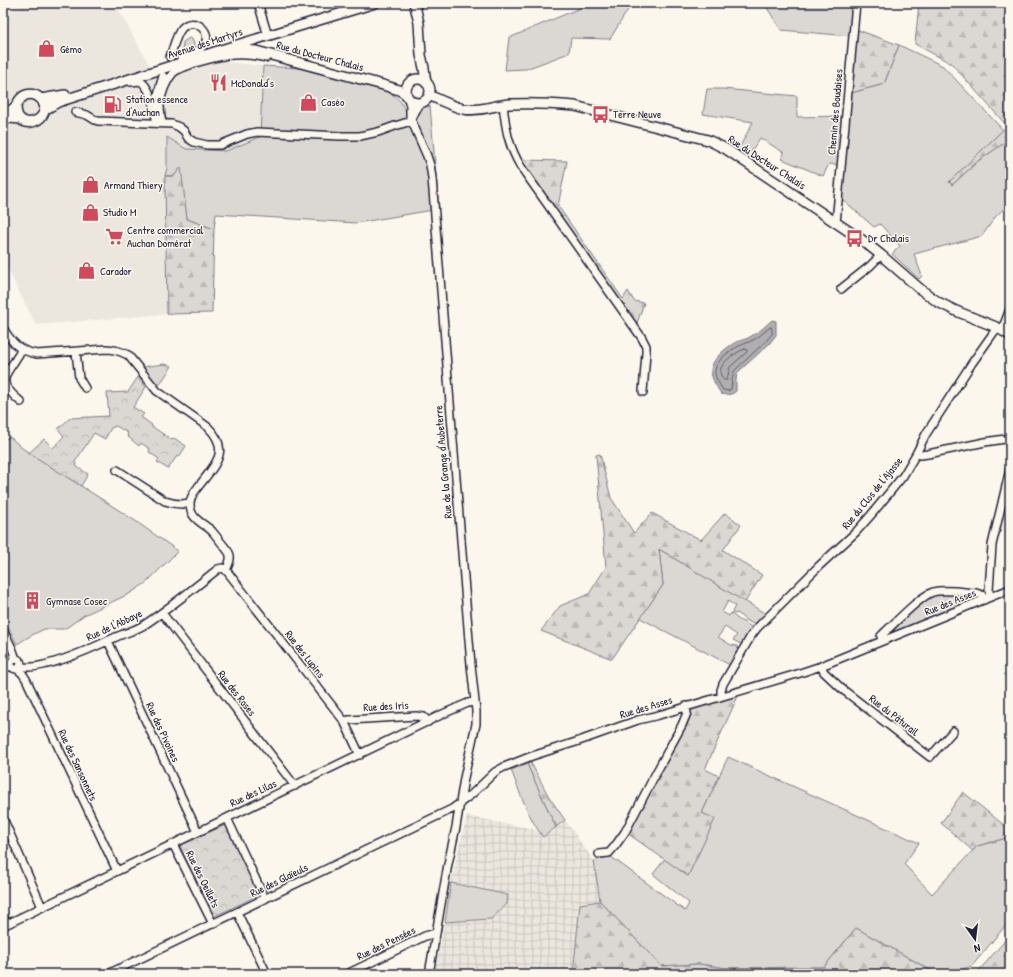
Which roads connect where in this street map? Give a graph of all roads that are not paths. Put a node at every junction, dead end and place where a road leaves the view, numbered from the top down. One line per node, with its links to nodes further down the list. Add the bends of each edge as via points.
1 (258, 3): 6 (street)
2 (361, 3): 6 (main road, Avenue des Martyrs)
3 (375, 3): 6 (main road, Avenue des Martyrs)
4 (414, 3): 8 (main road, via 419,23)
5 (856, 3): 32 (street, Chemin des Boudaises)
6 (267, 34): 7 (main road, Avenue des Martyrs); 10 (main road, Avenue des Martyrs)
7 (224, 49): 11 (main road, Rue du Docteur Chalais, via 256,52); 15 (main road, Avenue des Martyrs)
8 (421, 55): 13 (main road); 14 (main road)
9 (170, 57): 10 (street, via 182,28 189,24 199,24 205,31 206,42 198,51)
10 (181, 59): 18 (main road, Avenue des Martyrs, via 62,96)
11 (305, 65): 17 (main road, Rue du Docteur Chalais, via 383,85 399,90); 20 (street, via 244,54 216,57 173,72 162,93)
12 (163, 76): 20 (street, via 158,95)
13 (414, 80): 14 (main road); 17 (main road, via 407,87)
14 (426, 83): 16 (main road, via 430,90)
15 (92, 91): 23 (main road, Avenue des Martyrs, via 58,102); 30 (street, via 140,81 145,84 150,94)
16 (429, 95): 19 (main road); 21 (main road, Rue du Docteur Chalais, via 465,109 477,110)
17 (407, 96): 19 (main road, via 413,102); 25 (street, Rue de la Grange d'Aubeterre)
18 (41, 99): 22 (main road, via 35,95 25,95 18,100); 23 (main road)
19 (420, 103): 29 (street)
20 (160, 105): 30 (street)
21 (503, 105): 32 (main road, Rue du Docteur Chalais, via 575,106 708,140 726,149); 42 (street, via 509,142 520,167 646,346)
22 (16, 106): 26 (main road); 27 (main road)
23 (44, 110): 27 (main road, via 41,118 33,122)
24 (75, 112): 30 (street, via 98,121)
25 (409, 113): 29 (street, Rue de la Grange d'Aubeterre); 31 (street)
26 (3, 114)
27 (20, 119): 28 (main road)
28 (3, 120)
29 (411, 121): 31 (street); 60 (street, Rue de la Grange d'Aubeterre, via 427,156 432,178)
30 (160, 123): 31 (street, via 179,127 194,142 207,145 220,145 257,132 360,136)
31 (395, 126)
32 (836, 223): 33 (main road, Rue du Docteur Chalais)
33 (881, 254): 34 (street); 37 (main road, Rue du Docteur Chalais, via 938,302)
34 (841, 289)
35 (1010, 309): 37 (street, Rue du Clos de l'Ajasse)
36 (3, 328): 39 (street)
37 (999, 328): 38 (main road, Rue du Docteur Chalais); 45 (street, Rue du Clos de l'Ajasse, via 972,363)
38 (1010, 335)
39 (21, 349): 40 (street, via 38,354); 43 (street, via 5,380 8,390)
40 (76, 352): 41 (street, via 79,378); 48 (street, via 115,349 128,355 157,391 214,433 220,447 216,465)
41 (85, 388)
42 (643, 392)
43 (20, 402)
44 (1010, 439): 45 (street)
45 (916, 454): 59 (street, Rue du Clos de l'Ajasse, via 903,476 856,532 757,628 723,684)
46 (1010, 469): 51 (street, via 992,544)
47 (117, 470): 48 (street, via 165,501 182,505)
48 (190, 503): 49 (street, via 197,520 212,531 229,553 230,562)
49 (226, 570): 52 (street, Rue de l'Abbaye, via 218,569); 62 (street, Rue des Lupins)
50 (1010, 589): 51 (street, Rue des Asses)
51 (987, 598): 55 (street, Rue des Asses); 55 (street, via 976,593 929,594 883,634)
52 (162, 613): 54 (street, Rue de l'Abbaye, via 142,626); 66 (street, Rue des Roses)
53 (3, 630): 57 (street, via 16,659 11,662)
54 (108, 641): 57 (street, Rue de l'Abbaye, via 41,666); 70 (street, Rue des Pivoines)
55 (882, 641): 56 (street, Rue des Asses)
56 (821, 666): 59 (street, Rue des Asses); 64 (street, Rue du Pâturail, via 842,689 930,757)
57 (16, 667): 58 (street, Rue de l'Abbaye); 73 (street, Rue des Sansonnets, via 26,679)
58 (3, 669)
59 (721, 696): 61 (street, Rue des Asses)
60 (474, 702): 63 (street, Rue des Lilas); 67 (street, Rue de la Grange d'Aubeterre, via 476,724)
61 (686, 706): 67 (street, Rue des Asses, via 504,767); 72 (street, via 687,713 682,725 625,832 609,853)
62 (344, 722): 63 (street, Rue des Iris, via 416,716 424,717); 65 (street, Rue des Lupins)
63 (428, 722): 65 (street, Rue des Lilas)
64 (953, 731)
65 (360, 755): 66 (street, Rue des Lilas)
66 (295, 786): 69 (street, Rue des Lilas)
67 (460, 804): 74 (street, Rue des Glaïeuls); 80 (street)
68 (3, 818): 75 (street)
69 (227, 818): 70 (street, Rue des Lilas); 74 (street)
70 (198, 832): 71 (street, Rue des Lilas)
71 (174, 844): 73 (street, Rue des Lilas); 78 (street, Rue des Oeillets)
72 (600, 854)
73 (117, 872): 75 (street, Rue des Lilas)
74 (265, 899): 76 (street, Rue des Glaïeuls)
75 (42, 907): 79 (street, Rue des Lilas)
76 (237, 912): 78 (street, Rue des Glaïeuls); 82 (street)
77 (3, 916): 79 (street)
78 (213, 924): 81 (street, Rue des Glaïeuls)
79 (5, 925)
80 (436, 933): 83 (street, Rue des Pensées); 84 (street)
81 (108, 974)
82 (267, 974)
83 (347, 974)
84 (429, 974)

